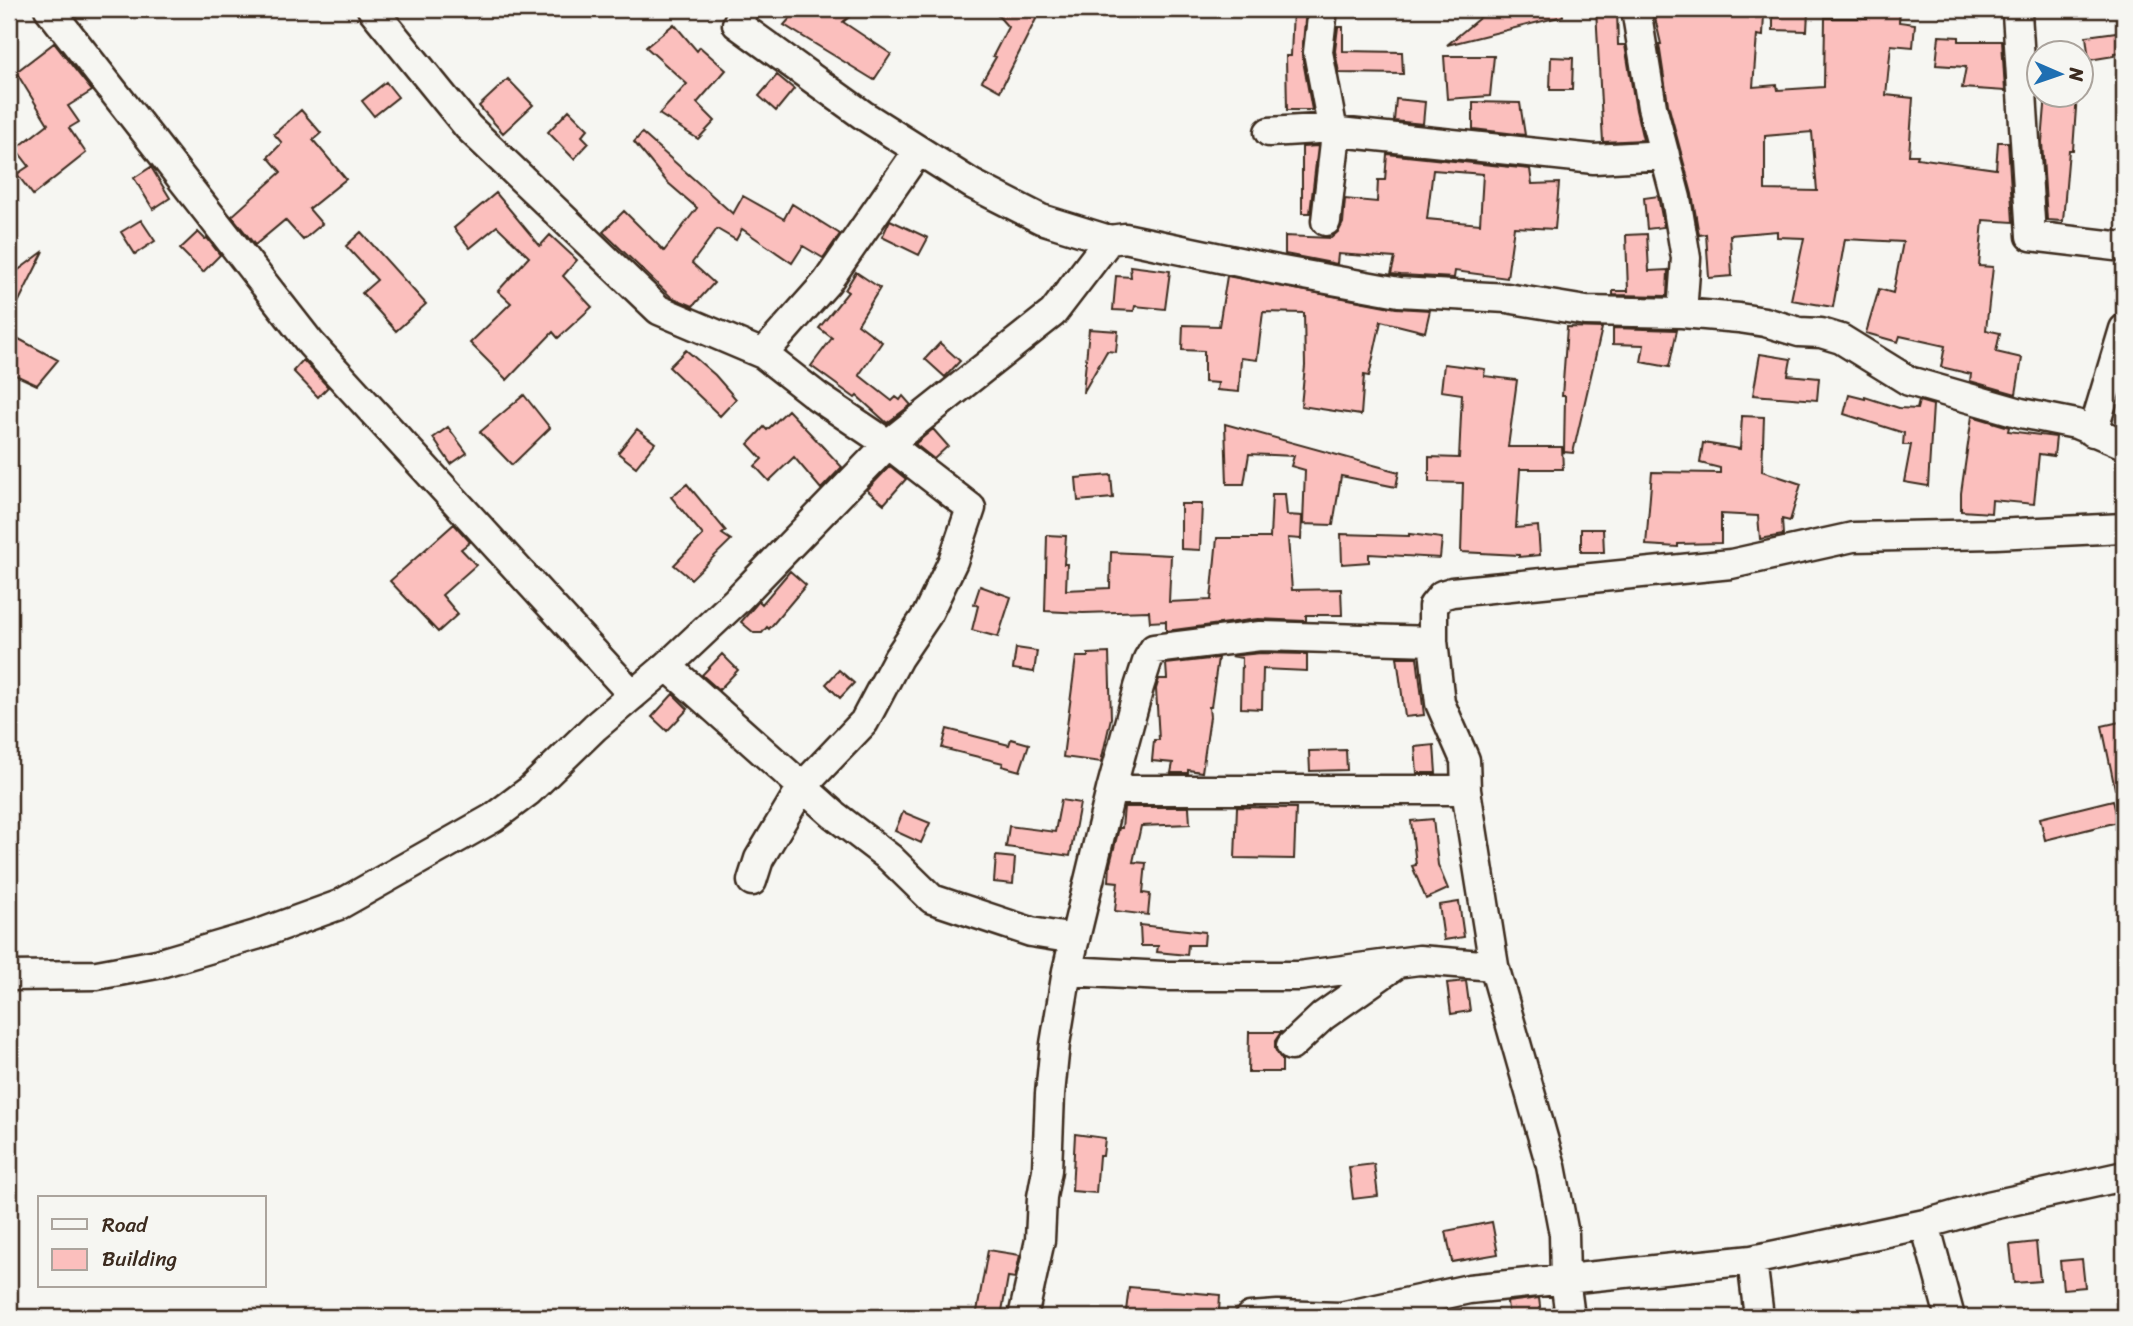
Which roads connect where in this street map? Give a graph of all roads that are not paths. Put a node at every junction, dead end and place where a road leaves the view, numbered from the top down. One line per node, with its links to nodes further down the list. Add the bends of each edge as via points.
1 (48, 9): 23 (street, via 311,344)
2 (372, 9): 16 (street, via 468,127 659,310)
3 (744, 9): 9 (street, via 737,24)
4 (1323, 9): 7 (street, via 1318,52)
5 (1636, 9): 10 (street)
6 (2017, 13): 13 (street, via 2031,236)
7 (1334, 128): 8 (street); 10 (street, via 1594,159); 11 (street)
8 (1269, 132)
9 (918, 151): 12 (street, via 1041,219); 16 (street, via 827,282)
10 (1665, 155): 14 (street, via 1686,258)
11 (1326, 221)
12 (1109, 240): 14 (street, via 1125,238 1399,292 1507,298 1586,311); 18 (street, via 1053,313)
13 (2124, 247)
14 (1682, 313): 17 (street, via 1821,333 1841,339 1909,381)
15 (2124, 329): 17 (street)
16 (763, 354): 18 (street)
17 (2093, 432): 19 (street)
18 (888, 443): 22 (street); 24 (street, via 971,508 953,561 927,615 864,722)
19 (2124, 444)
20 (2124, 528): 21 (street, via 1853,537 1731,564 1452,592 1442,595 1433,606)
21 (1433, 641): 25 (street, via 1260,636 1154,649); 26 (street, via 1440,703 1465,760)
22 (667, 666): 23 (street); 24 (street)
23 (633, 695): 32 (street, via 493,818 339,905 157,964 97,975)
24 (802, 787): 27 (street); 28 (street, via 932,898 1031,932)
25 (1111, 790): 26 (street); 28 (street)
26 (1466, 790): 30 (street)
27 (752, 881)
28 (1075, 939): 31 (street)
29 (1399, 962): 30 (street); 31 (street, via 1299,976); 33 (street, via 1323,1016)
30 (1494, 966): 37 (street, via 1551,1166 1564,1234)
31 (1067, 971): 38 (street, via 1055,1044 1040,1240)
32 (9, 976)
33 (1291, 1046)
34 (2124, 1176): 35 (street)
35 (1925, 1224): 36 (street); 42 (street)
36 (1752, 1259): 37 (street); 41 (street)
37 (1565, 1279): 39 (street, via 1469,1289 1340,1317); 40 (street)
38 (1023, 1317)
39 (1250, 1317)
40 (1570, 1317)
41 (1759, 1317)
42 (1950, 1317)

